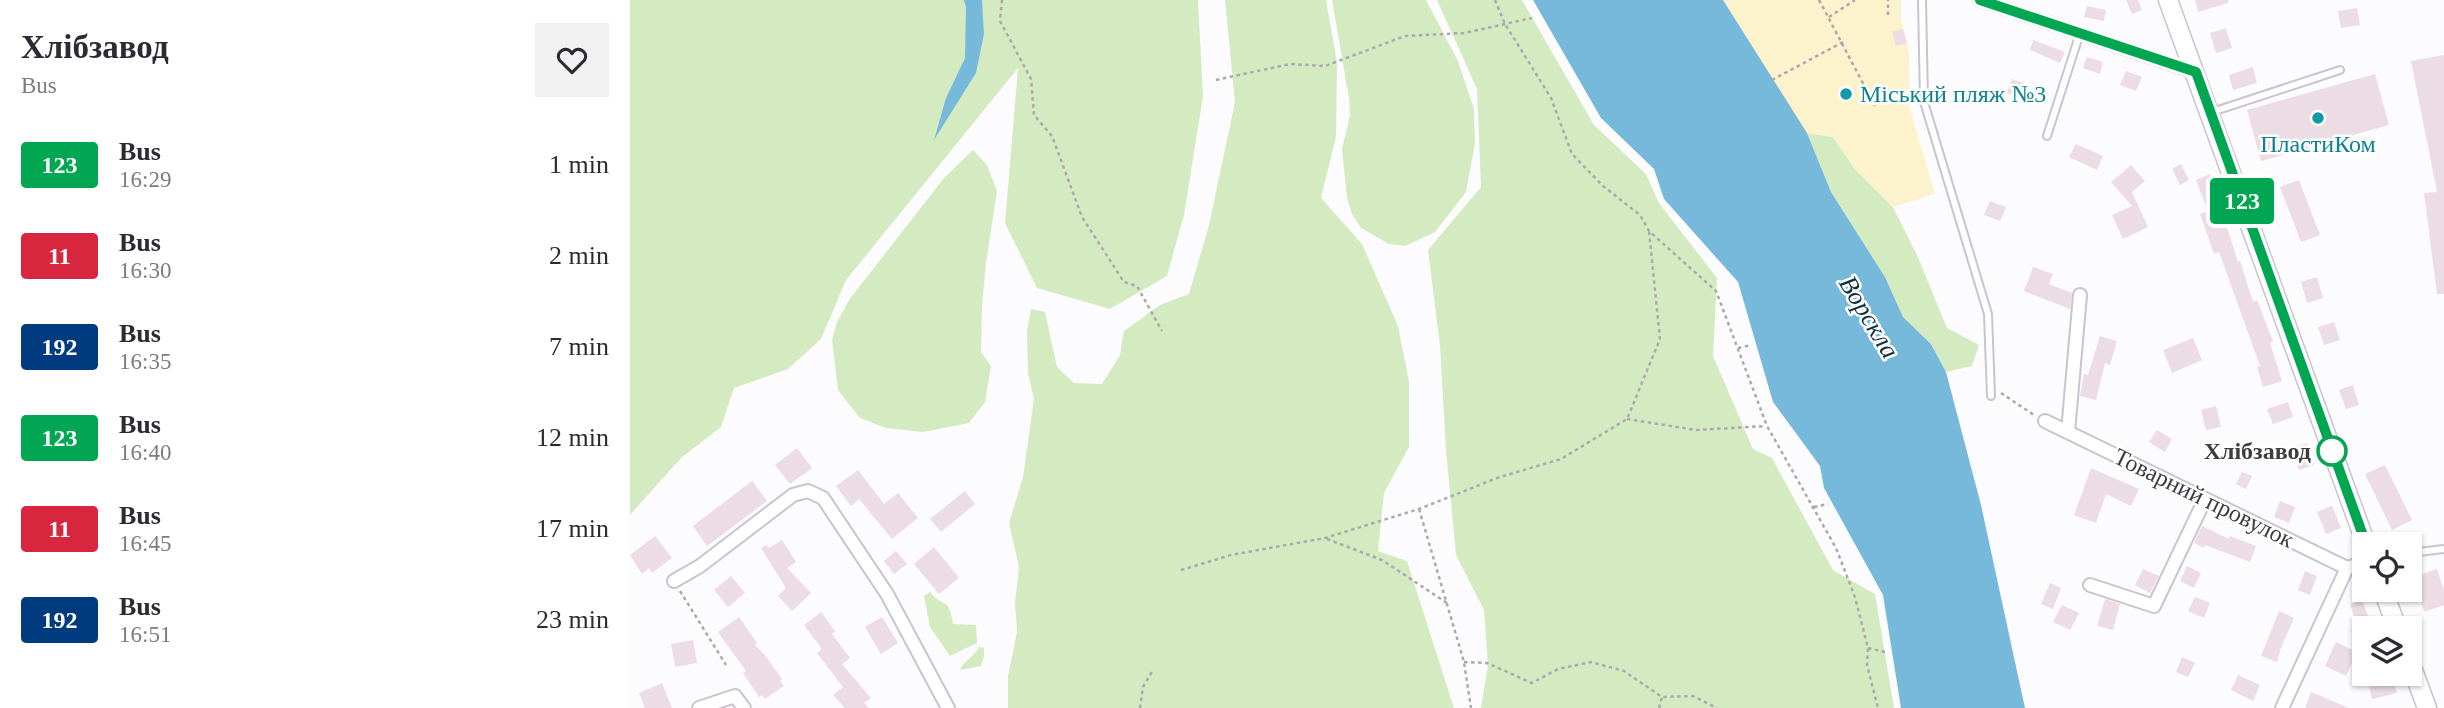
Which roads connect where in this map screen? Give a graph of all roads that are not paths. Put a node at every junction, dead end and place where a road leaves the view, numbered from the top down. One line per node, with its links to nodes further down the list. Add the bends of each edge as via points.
1 (1922, 0): 10 (lane, via 1924,102 1988,314)
2 (1980, 0): 4 (street)
3 (2168, 0): 6 (main road)
4 (2080, 33): 6 (street); 8 (lane)
5 (2340, 70): 7 (lane)
6 (2196, 72): 7 (main road)
7 (2210, 113): 14 (main road)
8 (2047, 136)
9 (2080, 295): 12 (street)
10 (1991, 396)
11 (2045, 421): 12 (street, Товарний провулок)
12 (2068, 432): 13 (street, Товарний провулок)
13 (2205, 499): 18 (street, Товарний провулок); 20 (street, via 2154,606)
14 (2362, 532)
15 (2444, 549): 16 (lane)
16 (2422, 552)
17 (2352, 567): 18 (street)
18 (2347, 568): 25 (street)
19 (674, 581): 24 (street, via 793,495 807,491 823,498 887,594)
20 (2090, 585)
21 (2419, 686): 26 (main road)
22 (699, 708): 23 (street, via 735,696)
23 (744, 708)
24 (948, 708)
25 (2282, 708)
26 (2427, 708)

